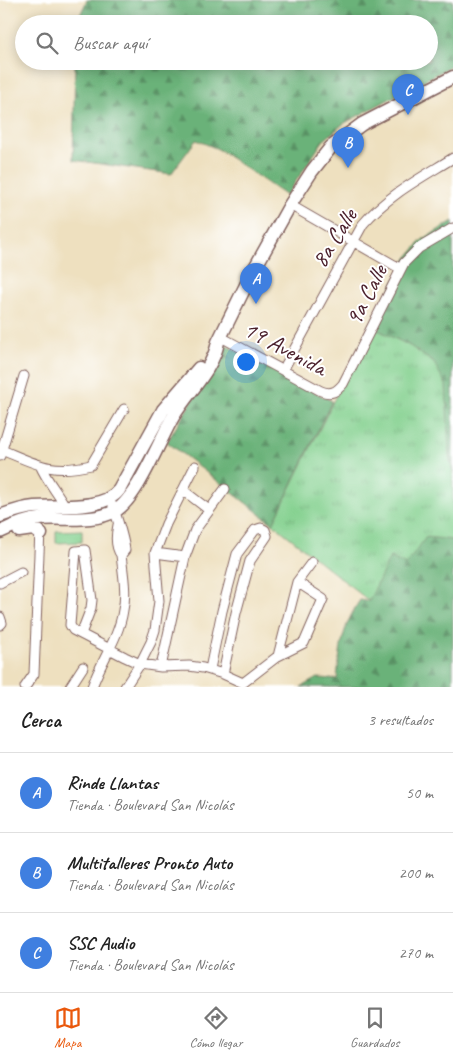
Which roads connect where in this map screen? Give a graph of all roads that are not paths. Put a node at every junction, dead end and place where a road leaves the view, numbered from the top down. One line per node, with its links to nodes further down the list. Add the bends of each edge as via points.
1 (453, 76): 3 (main road, via 342,138 312,171)
2 (453, 158): 5 (street, 8a Calle, via 387,200 363,224)
3 (290, 205): 5 (street); 7 (main road)
4 (453, 228): 6 (street, 9a Calle, via 413,253)
5 (353, 240): 6 (street); 8 (street, 8a Calle)
6 (401, 268): 10 (street, 9a Calle, via 343,384)
7 (219, 339): 8 (street, 19 Avenida); 17 (main road, via 163,410 120,490); 20 (main road, via 216,352 174,415 135,488 125,504)
8 (283, 370): 10 (street, 19 Avenida, via 321,391)
9 (24, 376): 12 (street)
10 (331, 393)
11 (124, 409): 14 (street, via 92,465 62,470)
12 (1, 453): 14 (street)
13 (195, 466): 16 (street)
14 (43, 467): 18 (street, via 48,483 54,487)
15 (225, 489): 19 (street)
16 (183, 490): 19 (street); 26 (street)
17 (110, 498): 18 (main road); 20 (street)
18 (63, 506): 21 (main road, via 21,509); 22 (main road, via 42,512)
19 (209, 510): 27 (street, via 195,530)
20 (115, 511): 22 (main road, via 88,518); 35 (street, via 125,550 121,555 124,610)
21 (0, 516)
22 (38, 519): 23 (main road); 24 (street)
23 (0, 532)
24 (41, 534): 25 (main road, via 30,529); 42 (street, via 34,674)
25 (0, 539)
26 (155, 553): 27 (street); 37 (street, via 158,614 151,642)
27 (185, 557): 39 (street)
28 (312, 562): 30 (street)
29 (21, 572): 31 (street)
30 (297, 582): 36 (street); 36 (street, via 323,600 305,642)
31 (0, 583)
32 (222, 611): 33 (street); 33 (street, via 237,554 255,530 261,528 267,536 250,561); 40 (street)
33 (236, 613): 41 (street)
34 (81, 634): 34 (street, via 70,625 76,551 86,550 92,600); 35 (street)
35 (109, 648): 37 (street); 44 (street)
36 (278, 656): 41 (street, via 244,682)
37 (140, 664): 39 (street); 45 (street)
38 (83, 667): 43 (street)
39 (160, 667): 40 (street)
40 (210, 669): 41 (street)
41 (223, 674)
42 (25, 687)
43 (70, 687)
44 (92, 687)
45 (125, 687)

